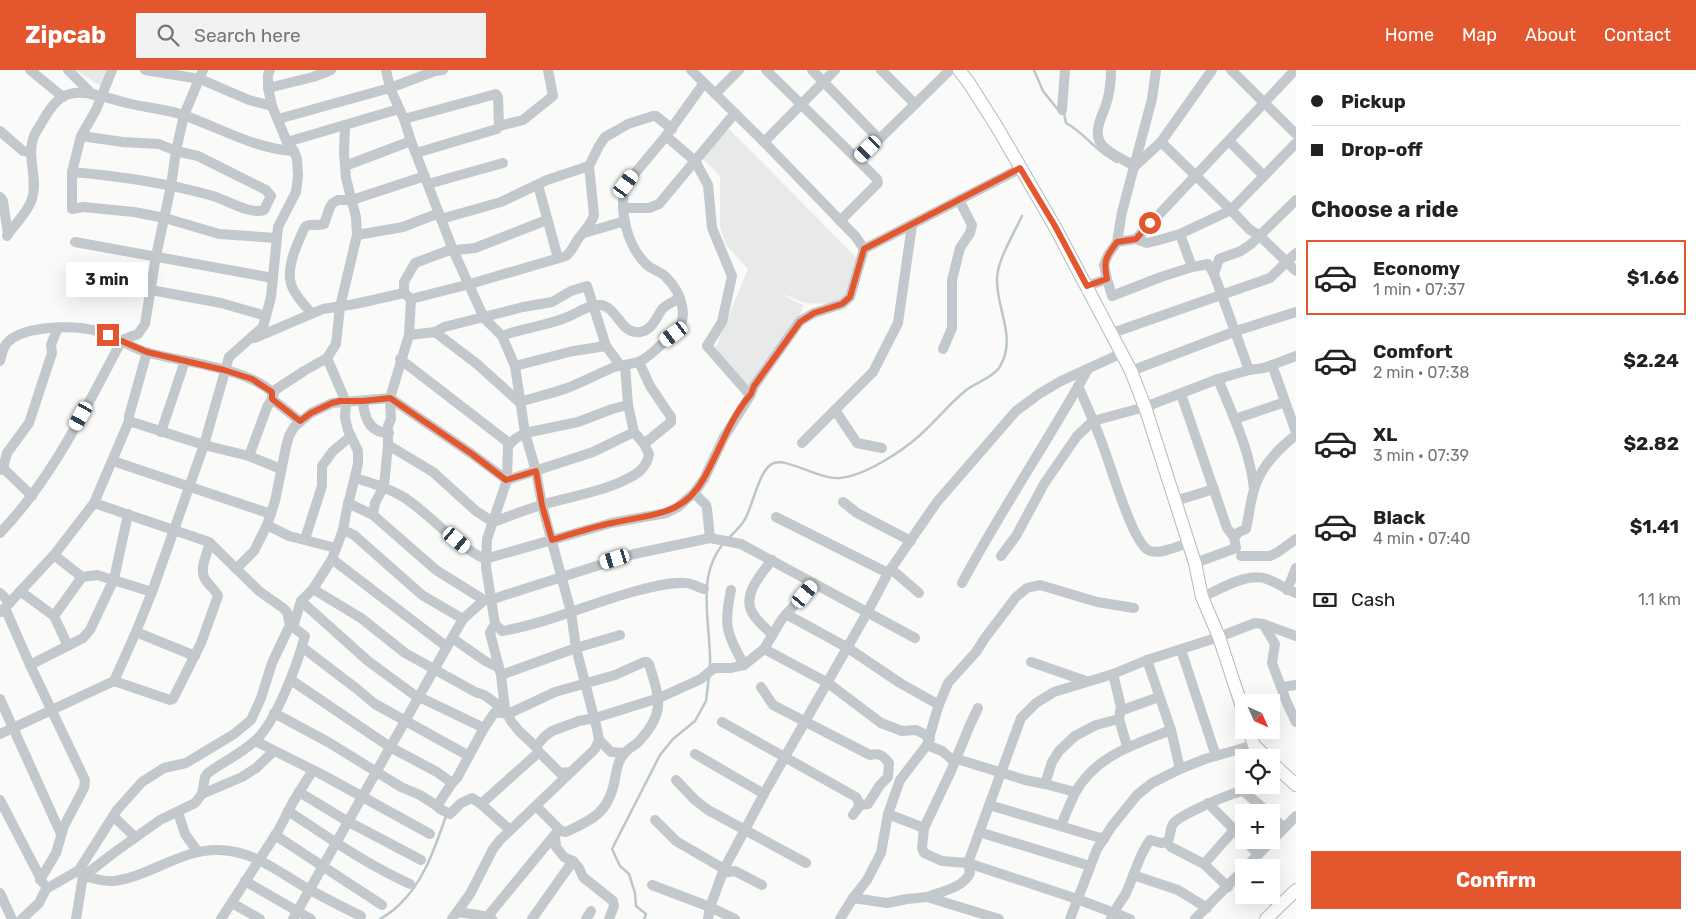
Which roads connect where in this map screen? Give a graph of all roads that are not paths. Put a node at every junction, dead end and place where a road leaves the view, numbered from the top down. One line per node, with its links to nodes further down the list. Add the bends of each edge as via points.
1 (30, 70): 31 (street)
2 (68, 70): 30 (street)
3 (112, 70): 30 (street)
4 (145, 70): 24 (street)
5 (331, 70): 27 (street)
6 (386, 70): 28 (street)
7 (443, 70): 28 (street)
8 (548, 70): 42 (street, via 553,96 523,120)
9 (691, 70): 26 (street)
10 (739, 70): 29 (street)
11 (766, 70): 34 (street)
12 (812, 70): 25 (street)
13 (835, 70): 25 (street)
14 (881, 70): 33 (street)
15 (950, 70): 33 (street)
16 (959, 70): 64 (main road)
17 (1065, 70): 36 (street)
18 (1111, 70): 63 (street, via 1107,102 1099,127 1100,143)
19 (1156, 70): 63 (street, via 1152,100)
20 (1212, 70): 52 (street)
21 (1231, 70): 32 (street)
22 (1295, 70): 32 (street)
23 (266, 72): 27 (street)
24 (202, 74): 35 (street, via 241,98); 39 (street)
25 (824, 82): 34 (street); 47 (street)
26 (704, 83): 29 (street); 43 (street)
27 (268, 88): 35 (street)
28 (390, 88): 38 (street); 40 (street)
29 (715, 94): 37 (street)
30 (98, 95): 31 (street); 39 (street); 46 (street)
31 (63, 97): 56 (street, via 36,133)
32 (1265, 103): 44 (street); 49 (street)
33 (915, 104): 47 (street)
34 (801, 105): 51 (street); 58 (street)
35 (272, 106): 40 (street)
36 (1062, 110)
37 (735, 113): 51 (street); 59 (street)
38 (401, 114): 41 (street); 42 (street, via 496,94); 48 (street)
39 (184, 115): 54 (street); 55 (street, via 251,142)
40 (278, 119): 50 (street)
41 (345, 125): 50 (street); 61 (street)
42 (499, 126): 57 (street)
43 (669, 133): 59 (street); 62 (street, via 656,116 628,124 605,137); 75 (street, via 626,184)
44 (1296, 134)
45 (2, 136): 56 (street)
46 (81, 136): 54 (street, via 159,144); 65 (street)
47 (879, 139): 58 (street)
48 (411, 141): 57 (street); 61 (street)
49 (1229, 141): 66 (street); 67 (street)
50 (287, 142): 55 (street)
51 (764, 142): 81 (street)
52 (1162, 142): 63 (street); 66 (street)
53 (1296, 143): 67 (street)
54 (176, 151): 70 (street); 70 (street, via 198,156 266,190 271,196 264,210 256,212 214,196)
55 (294, 151): 88 (street, via 298,176 296,192 278,227)
56 (30, 152): 86 (street, via 33,197)
57 (416, 153): 68 (street)
58 (858, 160): 81 (street, via 878,183)
59 (695, 161): 75 (street, via 654,208); 146 (street, via 708,186 712,228 732,276 722,322 707,346)
60 (503, 163): 68 (street)
61 (345, 166): 72 (street)
62 (589, 166): 69 (street); 83 (street, via 594,215)
63 (1135, 166): 91 (street)
64 (1020, 168): 73 (street); 107 (main road)
65 (72, 172): 70 (street); 78 (street, via 72,209 98,208)
66 (1196, 174): 76 (street); 89 (street)
67 (1264, 176): 76 (street)
68 (427, 180): 72 (street); 77 (street)
69 (538, 185): 77 (street, via 501,202); 79 (street)
70 (172, 186): 78 (street)
71 (0, 197): 86 (street)
72 (352, 200): 84 (street); 99 (street, via 334,203 321,226 311,224 305,227)
73 (959, 200): 82 (street); 127 (street, via 972,225 960,248 952,280 952,328)
74 (1296, 200): 87 (street)
75 (623, 208): 80 (street)
76 (1232, 210): 85 (street); 87 (street)
77 (440, 216): 84 (street); 93 (street)
78 (165, 218): 88 (street, via 219,234); 95 (street)
79 (548, 220): 93 (street, via 476,248); 96 (street)
80 (625, 221): 83 (street); 111 (street, via 640,256 665,276)
81 (840, 222): 92 (street)
82 (912, 225): 92 (street); 155 (street, via 898,323 873,372)
83 (584, 233): 96 (street, via 571,252)
84 (357, 234): 113 (street)
85 (1180, 234): 89 (street, via 1146,244); 100 (street)
86 (7, 236)
87 (1260, 236): 98 (street); 103 (street, via 1242,251 1219,259)
88 (277, 238): 97 (street)
89 (1136, 239): 91 (street)
90 (75, 242): 95 (street)
91 (1117, 242): 105 (street, via 1104,265)
92 (864, 249): 146 (street, via 850,297 842,304 814,313 800,322)
93 (453, 250): 106 (street); 109 (street, via 415,263 404,282)
94 (1296, 253): 98 (street)
95 (156, 256): 104 (street); 108 (street)
96 (558, 258): 106 (street)
97 (275, 261): 99 (street); 104 (street)
98 (1287, 262): 101 (street); 110 (street, via 1270,278)
99 (292, 263): 114 (street, via 291,284)
100 (1192, 267): 103 (street, via 1208,264); 105 (street, via 1112,296)
101 (1296, 271)
102 (71, 273): 108 (street)
103 (1214, 274): 110 (street)
104 (273, 278): 116 (street)
105 (1107, 279): 107 (street)
106 (470, 284): 109 (street); 117 (street)
107 (1087, 286): 121 (main road)
108 (151, 290): 116 (street, via 221,303); 124 (street, via 143,328 138,334)
109 (407, 296): 113 (street); 122 (street)
110 (1222, 296): 119 (street); 121 (street)
111 (680, 298): 112 (street, via 665,306 649,328 639,333 628,330 608,308); 135 (street, via 683,306 680,326)
112 (593, 305): 117 (street, via 587,286 552,302); 123 (street, via 567,317); 126 (street)
113 (340, 307): 114 (street); 131 (street, via 336,344)
114 (311, 312): 125 (street)
115 (1296, 312): 119 (street)
116 (266, 316): 125 (street, via 263,327)
117 (484, 318): 120 (street); 123 (street)
118 (58, 327): 124 (street, via 94,330); 134 (street, via 16,335 4,346); 174 (street, via 29,423 7,453)
119 (1236, 331): 141 (street); 142 (street)
120 (435, 332): 122 (street); 151 (street)
121 (1112, 333): 129 (main road)
122 (409, 335): 132 (street)
123 (502, 336): 138 (street)
124 (122, 340): 128 (street); 184 (street, via 59,456)
125 (247, 342): 140 (street, via 229,357)
126 (606, 346): 136 (street); 138 (street)
127 (943, 348)
128 (147, 352): 133 (street); 157 (street)
129 (1122, 353): 139 (street); 142 (main road)
130 (1296, 356): 137 (street)
131 (327, 358): 148 (street, via 275,390); 150 (street)
132 (400, 359): 147 (street); 166 (street)
133 (185, 360): 140 (street); 160 (street)
134 (0, 361)
135 (639, 362): 136 (street); 168 (street, via 650,386 671,417 671,422)
136 (622, 365): 151 (street, via 569,387); 153 (street)
137 (1272, 365): 141 (street); 152 (street)
138 (515, 366): 151 (street)
139 (1088, 368): 144 (street); 203 (street, via 1039,394 1016,411 937,502)
140 (224, 370): 148 (street, via 268,388); 169 (street)
141 (1249, 370): 143 (street)
142 (1131, 371): 154 (main road)
143 (1218, 379): 145 (street); 156 (street)
144 (1078, 386): 159 (street); 222 (street)
145 (1181, 394): 154 (street); 181 (street)
146 (750, 395): 183 (street)
147 (390, 398): 149 (street); 162 (street); 178 (street)
148 (272, 399): 158 (street); 172 (street)
149 (363, 401): 150 (street); 162 (street, via 367,420 373,428 380,433)
150 (346, 402): 158 (street, via 322,406); 165 (street)
151 (519, 402): 163 (street)
152 (1285, 402): 156 (street); 164 (street)
153 (628, 405): 161 (street); 163 (street, via 578,422)
154 (1145, 407): 159 (street); 185 (main road)
155 (835, 410): 167 (street); 171 (street, via 857,443)
156 (1235, 419): 182 (street, via 1247,448)
157 (129, 421): 160 (street); 173 (street)
158 (300, 421): 175 (street, via 289,436)
159 (1093, 421): 206 (street, via 1124,506 1143,546 1155,552); 209 (street, via 1076,436)
160 (161, 432): 169 (street)
161 (634, 432): 168 (street); 176 (street, via 593,452)
162 (389, 433): 170 (street)
163 (525, 433): 166 (street); 176 (street)
164 (1296, 433): 182 (street, via 1276,453)
165 (351, 436): 177 (street, via 358,451); 201 (street, via 322,466 322,486)
166 (510, 443): 178 (street)
167 (802, 443)
168 (644, 444): 189 (street, via 648,460 629,478)
169 (204, 445): 172 (street); 180 (street)
170 (388, 445): 179 (street); 194 (street, via 433,472)
171 (882, 448)
172 (249, 456): 175 (street)
173 (113, 461): 180 (street); 187 (street)
174 (1, 469): 184 (street)
175 (281, 469): 191 (street)
176 (536, 471): 178 (street); 189 (street)
177 (355, 478): 179 (street); 188 (street)
178 (506, 480): 194 (street)
179 (384, 486): 192 (street); 212 (street, via 406,498 471,553)
180 (189, 488): 191 (street); 196 (street)
181 (1214, 489): 185 (street); 199 (street, via 1227,528)
182 (1254, 489): 199 (street, via 1246,529)
183 (694, 493): 200 (street, via 708,509); 202 (street, via 666,513 611,523)
184 (32, 496): 198 (street)
185 (1175, 500): 206 (main road)
186 (843, 502): 203 (street, via 857,513)
187 (94, 503): 190 (street); 208 (street)
188 (348, 503): 192 (street); 197 (street)
189 (542, 505): 194 (street); 202 (street)
190 (128, 514): 196 (street); 220 (street)
191 (271, 514): 195 (street)
192 (373, 515): 232 (street, via 436,570)
193 (776, 517): 217 (street)
194 (493, 522): 212 (street)
195 (267, 525): 201 (street); 216 (street, via 254,550)
196 (174, 529): 205 (street); 228 (street)
197 (343, 530): 207 (street); 240 (street, via 354,535 422,595)
198 (0, 533)
199 (1234, 537): 214 (street, via 1236,548)
200 (710, 538): 213 (street, via 741,544); 218 (street, via 634,554)
201 (304, 539): 207 (street)
202 (552, 540): 212 (street); 218 (street)
203 (911, 540): 217 (street)
204 (1294, 542): 210 (street, via 1270,556)
205 (210, 543): 216 (street); 256 (street, via 203,573 218,596)
206 (1188, 543): 214 (main road)
207 (336, 548): 211 (street)
208 (54, 555): 219 (street); 226 (street)
209 (1001, 556)
210 (1241, 556)
211 (332, 559): 223 (street); 249 (street)
212 (485, 559): 232 (street)
213 (772, 560): 221 (street); 245 (street, via 758,578 750,605 752,613)
214 (1195, 563): 231 (main road)
215 (1296, 568): 227 (street)
216 (236, 569): 335 (street, via 287,612 290,626 272,663 254,714 239,731 186,763 164,768 142,782)
217 (889, 571): 230 (street); 237 (street)
218 (560, 576): 232 (street); 236 (street)
219 (82, 577): 220 (street, via 98,574); 239 (street)
220 (114, 579): 228 (street); 250 (street, via 90,630)
221 (814, 583): 237 (street); 238 (street)
222 (962, 583)
223 (312, 589): 233 (street); 261 (street, via 361,618 405,653)
224 (704, 589): 236 (street, via 686,583 652,587)
225 (731, 590): 260 (street, via 726,614 727,629)
226 (20, 591): 234 (street); 239 (street)
227 (1291, 591): 231 (street, via 1267,580 1248,578)
228 (152, 592): 243 (street)
229 (0, 593): 234 (street)
230 (919, 593)
231 (1202, 596): 247 (main road)
232 (487, 600): 240 (street); 241 (street)
233 (301, 601): 251 (street, via 293,627 305,636); 273 (street, via 368,661)
234 (5, 608): 259 (street)
235 (1134, 608): 277 (street, via 1097,602 1040,585 1027,588 1016,597 976,652 948,683)
236 (571, 612): 241 (street, via 508,630); 252 (street)
237 (867, 613): 248 (street); 253 (street)
238 (786, 614): 245 (street); 253 (street)
239 (54, 616): 250 (street)
240 (463, 619): 249 (street)
241 (494, 624): 262 (street, via 490,633)
242 (1263, 624): 246 (street); 247 (street, via 1255,623); 271 (street, via 1275,644 1272,663)
243 (136, 632): 256 (street); 265 (street)
244 (620, 635): 252 (street)
245 (772, 635): 254 (street)
246 (1296, 636)
247 (1219, 637): 255 (street); 272 (main road)
248 (915, 638)
249 (449, 642): 261 (street); 262 (street)
250 (68, 646): 259 (street)
251 (302, 647): 264 (street); 284 (street, via 375,704)
252 (576, 648): 262 (street); 268 (street)
253 (848, 648): 267 (street); 277 (street)
254 (764, 649): 260 (street); 267 (street)
255 (1180, 650): 257 (street); 305 (street)
256 (195, 656): 265 (street, via 173,700)
257 (1147, 660): 263 (street); 274 (street)
258 (1031, 662): 266 (street)
259 (30, 665): 279 (street)
260 (744, 666): 275 (street, via 714,668 701,679)
261 (434, 669): 273 (street); 280 (street, via 486,695)
262 (500, 671): 280 (street)
263 (1113, 674): 266 (street); 282 (street, via 1121,706)
264 (291, 680): 281 (street); 298 (street)
265 (114, 681): 279 (street)
266 (1086, 681): 313 (street, via 1054,692 1021,718)
267 (828, 682): 286 (street); 295 (street, via 881,723 902,731 916,730)
268 (586, 684): 275 (street, via 647,662); 280 (street); 283 (street)
269 (1296, 685): 271 (street)
270 (761, 687): 286 (street, via 773,705)
271 (1282, 687): 287 (street)
272 (1238, 694)
273 (418, 695): 284 (street); 289 (street)
274 (1159, 697): 282 (street); 290 (street)
275 (659, 698): 283 (street); 302 (street, via 657,716 651,727)
276 (0, 699): 288 (street)
277 (939, 705): 295 (street)
278 (978, 708): 307 (street)
279 (52, 710): 288 (street); 347 (street, via 85,780)
280 (506, 710): 289 (street, via 495,712); 299 (street, via 519,731)
281 (274, 713): 294 (street); 311 (street)
282 (1120, 715): 297 (street); 316 (street, via 1075,736 1052,762)
283 (595, 718): 293 (street); 299 (street, via 552,731 544,737)
284 (404, 720): 298 (street); 304 (street)
285 (722, 722): 306 (street)
286 (805, 722): 306 (street); 326 (street, via 870,756 880,754 885,757 889,763 888,777 868,804)
287 (1296, 722)
288 (12, 728): 291 (street); 347 (street)
289 (484, 728): 304 (street)
290 (1171, 730): 297 (street); 308 (street)
291 (0, 734)
292 (1252, 739): 296 (main road)
293 (599, 740): 302 (street, via 611,752); 312 (street, via 595,749)
294 (255, 741): 301 (street); 320 (street, via 208,772)
295 (929, 742): 307 (street); 333 (street, via 900,780)
296 (1254, 745): 300 (main road); 305 (street)
297 (1128, 746): 319 (street, via 1108,757)
298 (390, 747): 311 (street); 315 (street)
299 (538, 749): 312 (street, via 560,773); 325 (street)
300 (1258, 749)
301 (274, 751): 309 (street); 320 (street, via 242,777)
302 (624, 753): 349 (street, via 616,770 610,799 603,810 595,818)
303 (695, 754): 321 (street)
304 (469, 756): 315 (street)
305 (1216, 756): 308 (street)
306 (785, 757): 321 (street); 326 (street, via 847,791)
307 (956, 761): 313 (street); 341 (street)
308 (1180, 769): 352 (street, via 1152,783 1137,795)
309 (313, 770): 318 (street); 322 (street)
310 (1280, 770): 317 (main road)
311 (376, 771): 322 (street); 329 (street)
312 (570, 772): 330 (street)
313 (1000, 773): 316 (street); 327 (street)
314 (676, 780): 344 (street, via 708,810)
315 (452, 783): 329 (street)
316 (1046, 784): 319 (street)
317 (1296, 785)
318 (299, 792): 331 (street); 338 (street)
319 (1076, 792): 340 (street)
320 (202, 794): 332 (street, via 195,803)
321 (764, 794): 344 (street)
322 (360, 797): 338 (street); 348 (street)
323 (0, 800): 370 (street)
324 (1208, 803): 328 (street, via 1243,791); 345 (street); 354 (street, via 1173,822)
325 (481, 804): 329 (street, via 472,798 450,814); 343 (street)
326 (860, 804): 334 (street)
327 (989, 804): 340 (street); 346 (street)
328 (1258, 804)
329 (437, 806)
330 (536, 806): 343 (street); 349 (street)
331 (288, 811): 350 (street); 353 (street)
332 (178, 812): 351 (street); 355 (street, via 185,834)
333 (888, 814): 341 (street); 381 (street, via 881,852 867,880)
334 (853, 815)
335 (113, 816): 351 (street); 367 (street)
336 (1296, 816): 342 (street)
337 (655, 820): 366 (street, via 676,841)
338 (347, 821): 353 (street); 359 (street)
339 (1280, 824): 342 (street)
340 (1061, 826): 352 (street)
341 (924, 828): 362 (street, via 924,853 942,861)
342 (1284, 828): 356 (street)
343 (510, 830): 390 (street, via 493,849 470,894)
344 (744, 830): 361 (street); 366 (street)
345 (1234, 830): 356 (street); 363 (street)
346 (979, 832): 362 (street); 365 (street)
347 (61, 834): 370 (street, via 56,853)
348 (430, 834)
349 (558, 834): 360 (street, via 556,847 564,857); 393 (street, via 538,854)
350 (275, 835): 358 (street); 364 (street)
351 (135, 837): 367 (street, via 90,872)
352 (1104, 839): 365 (street)
353 (335, 842): 364 (street); 372 (street)
354 (1167, 842): 363 (street); 368 (street, via 1150,840)
355 (198, 852): 358 (street, via 238,852); 367 (street, via 113,881)
356 (1258, 854): 357 (street)
357 (1254, 859)
358 (259, 860): 371 (street); 377 (street)
359 (421, 860)
360 (573, 861): 400 (street); 401 (street, via 583,877 613,901)
361 (806, 863)
362 (968, 863): 380 (street, via 970,873 967,880); 382 (street)
363 (1204, 864): 375 (street)
364 (321, 866): 377 (street); 385 (street)
365 (1090, 866): 382 (street)
366 (724, 871): 374 (street, via 735,871); 386 (street)
367 (81, 873): 376 (street); 396 (street)
368 (1133, 875): 388 (street, via 1178,890); 392 (street)
369 (1235, 879): 375 (street)
370 (40, 880): 376 (street)
371 (245, 880): 383 (street); 389 (street)
372 (410, 884)
373 (652, 885): 386 (street)
374 (762, 885)
375 (1228, 886): 388 (street)
376 (46, 889): 395 (street, via 39,903)
377 (309, 890): 389 (street); 391 (street)
378 (1296, 890): 387 (main road)
379 (0, 894): 394 (street)
380 (927, 897): 381 (street, via 887,903); 405 (street)
381 (853, 898): 404 (street)
382 (1077, 899): 392 (street); 406 (street)
383 (232, 903): 397 (street); 398 (street)
384 (1276, 904): 387 (street)
385 (382, 905)
386 (710, 907): 402 (street); 403 (street)
387 (1279, 907): 409 (main road)
388 (1206, 908): 408 (street)
389 (295, 915): 399 (street)
390 (455, 915): 393 (street)
391 (361, 916)
392 (1112, 916): 407 (street)
393 (490, 918)
394 (12, 919)
395 (22, 919)
396 (76, 919)
397 (220, 919)
398 (260, 919)
399 (311, 919)
400 (532, 919)
401 (609, 919)
402 (708, 919)
403 (735, 919)
404 (840, 919)
405 (999, 919)
406 (1070, 919)
407 (1130, 919)
408 (1195, 919)
409 (1266, 919)

